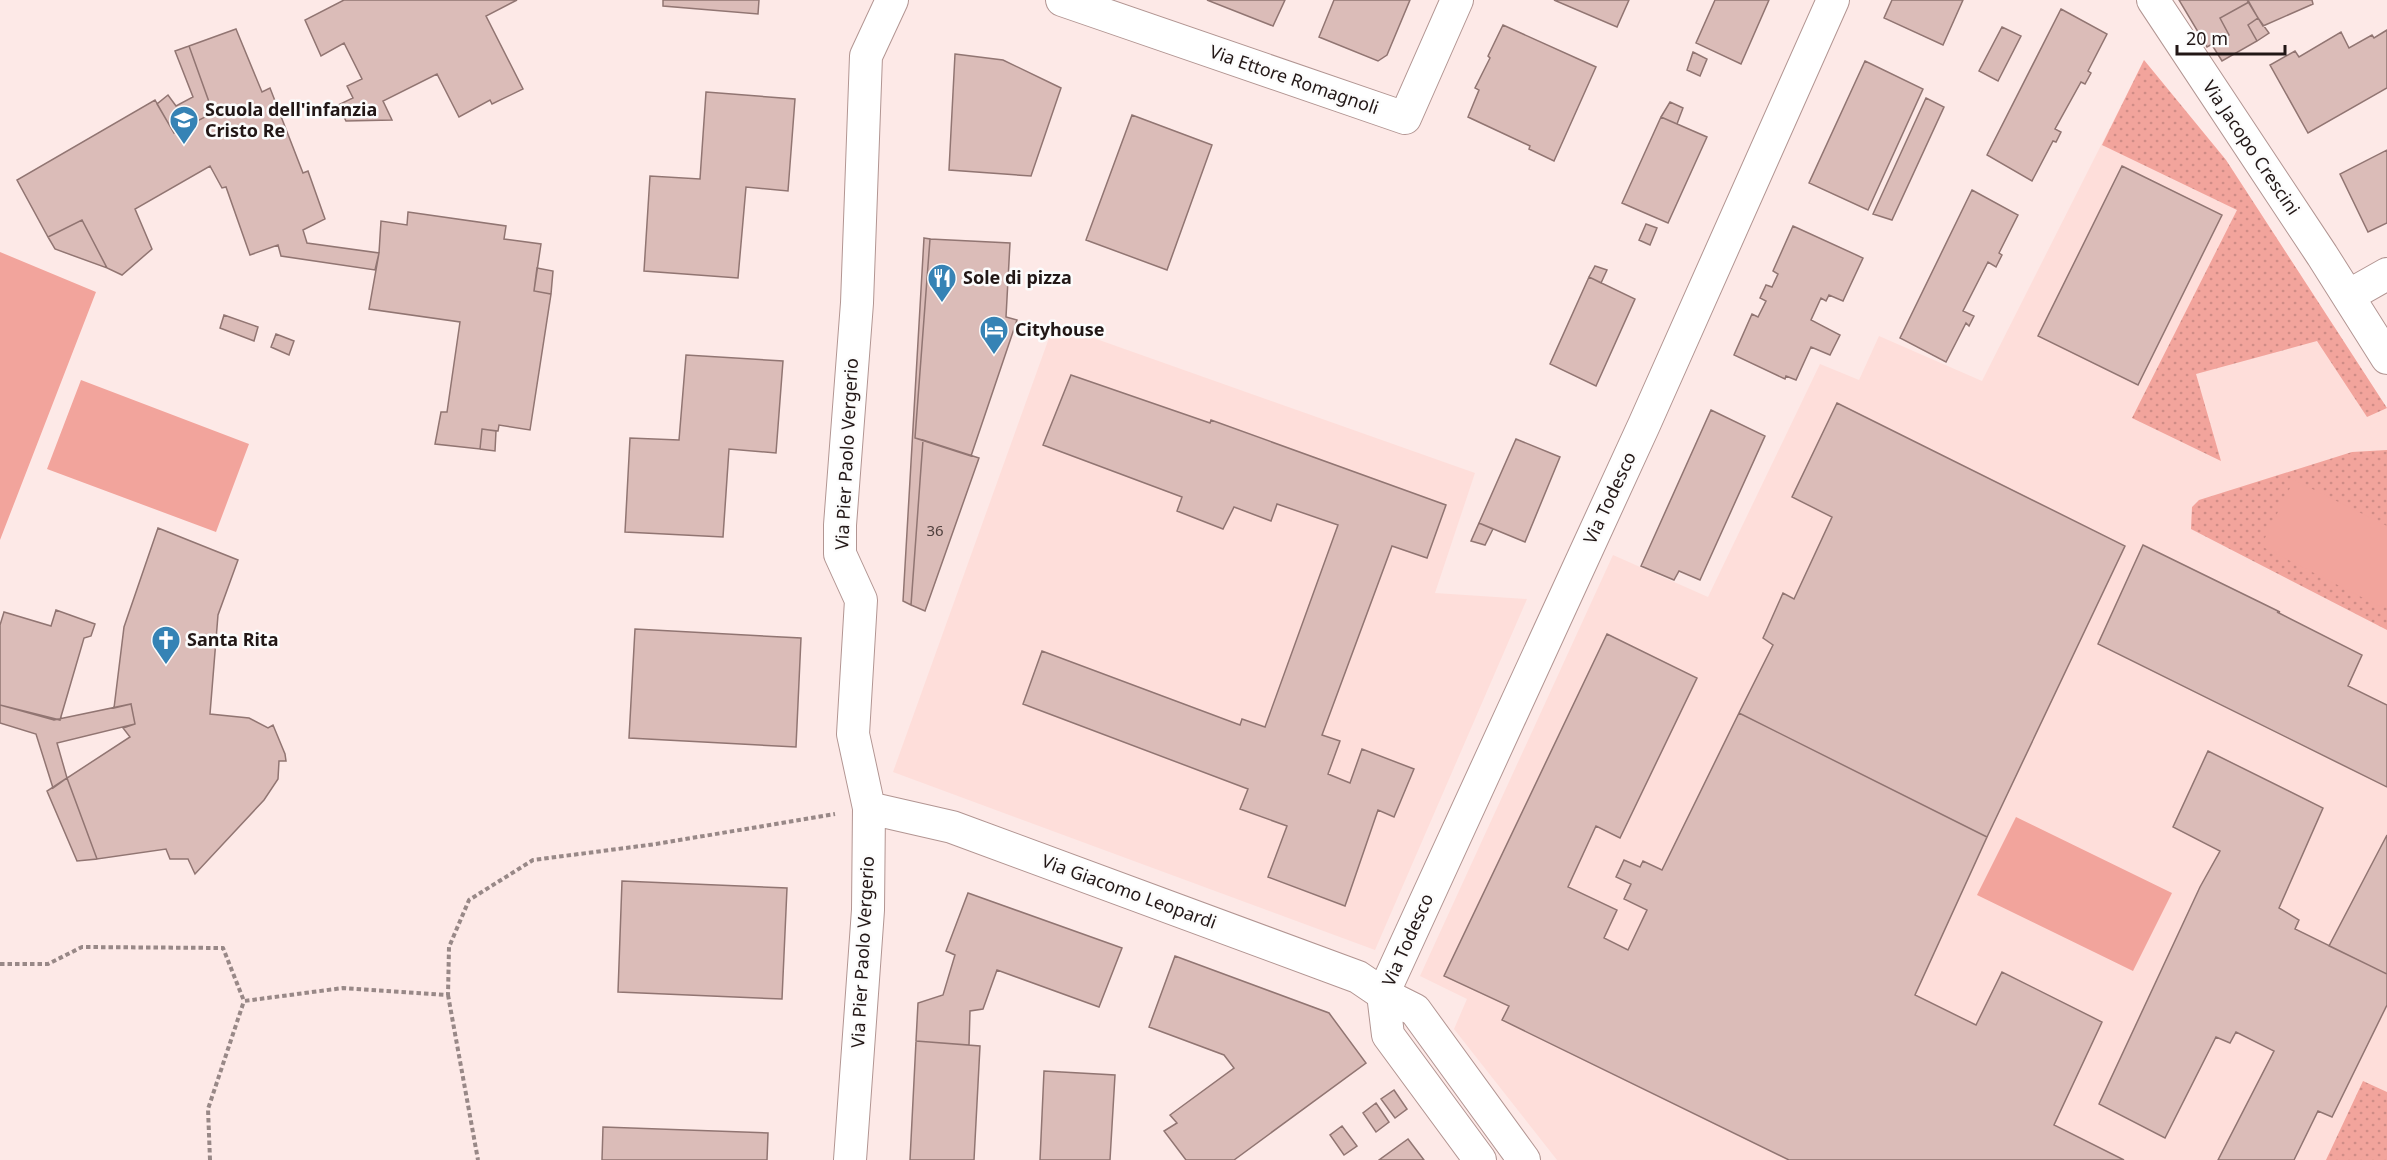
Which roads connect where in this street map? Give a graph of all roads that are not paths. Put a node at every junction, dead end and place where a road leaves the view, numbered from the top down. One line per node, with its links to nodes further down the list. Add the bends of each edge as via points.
1 (892, 0): 9 (street, Via Pier Paolo Vergerio, via 866,56 857,303 840,525 840,554 861,600 852,734)
2 (1062, 0): 3 (street, Via Ettore Romagnoli, via 1405,118)
3 (1457, 0)
4 (1833, 0): 10 (street, Via Todesco)
5 (2153, 0): 7 (street, Via Jacopo Crescini)
6 (2387, 274): 7 (street)
7 (2348, 296): 8 (street, Via Jacopo Crescini)
8 (2387, 358)
9 (869, 808): 10 (street, Via Giacomo Leopardi, via 963,831 1338,968 1358,976); 11 (street, Via Pier Paolo Vergerio, via 868,910)
10 (1383, 994): 12 (street, via 1388,1035); 13 (street, Via Giacomo Leopardi, via 1415,1010)
11 (850, 1160)
12 (1480, 1160)
13 (1524, 1160)

